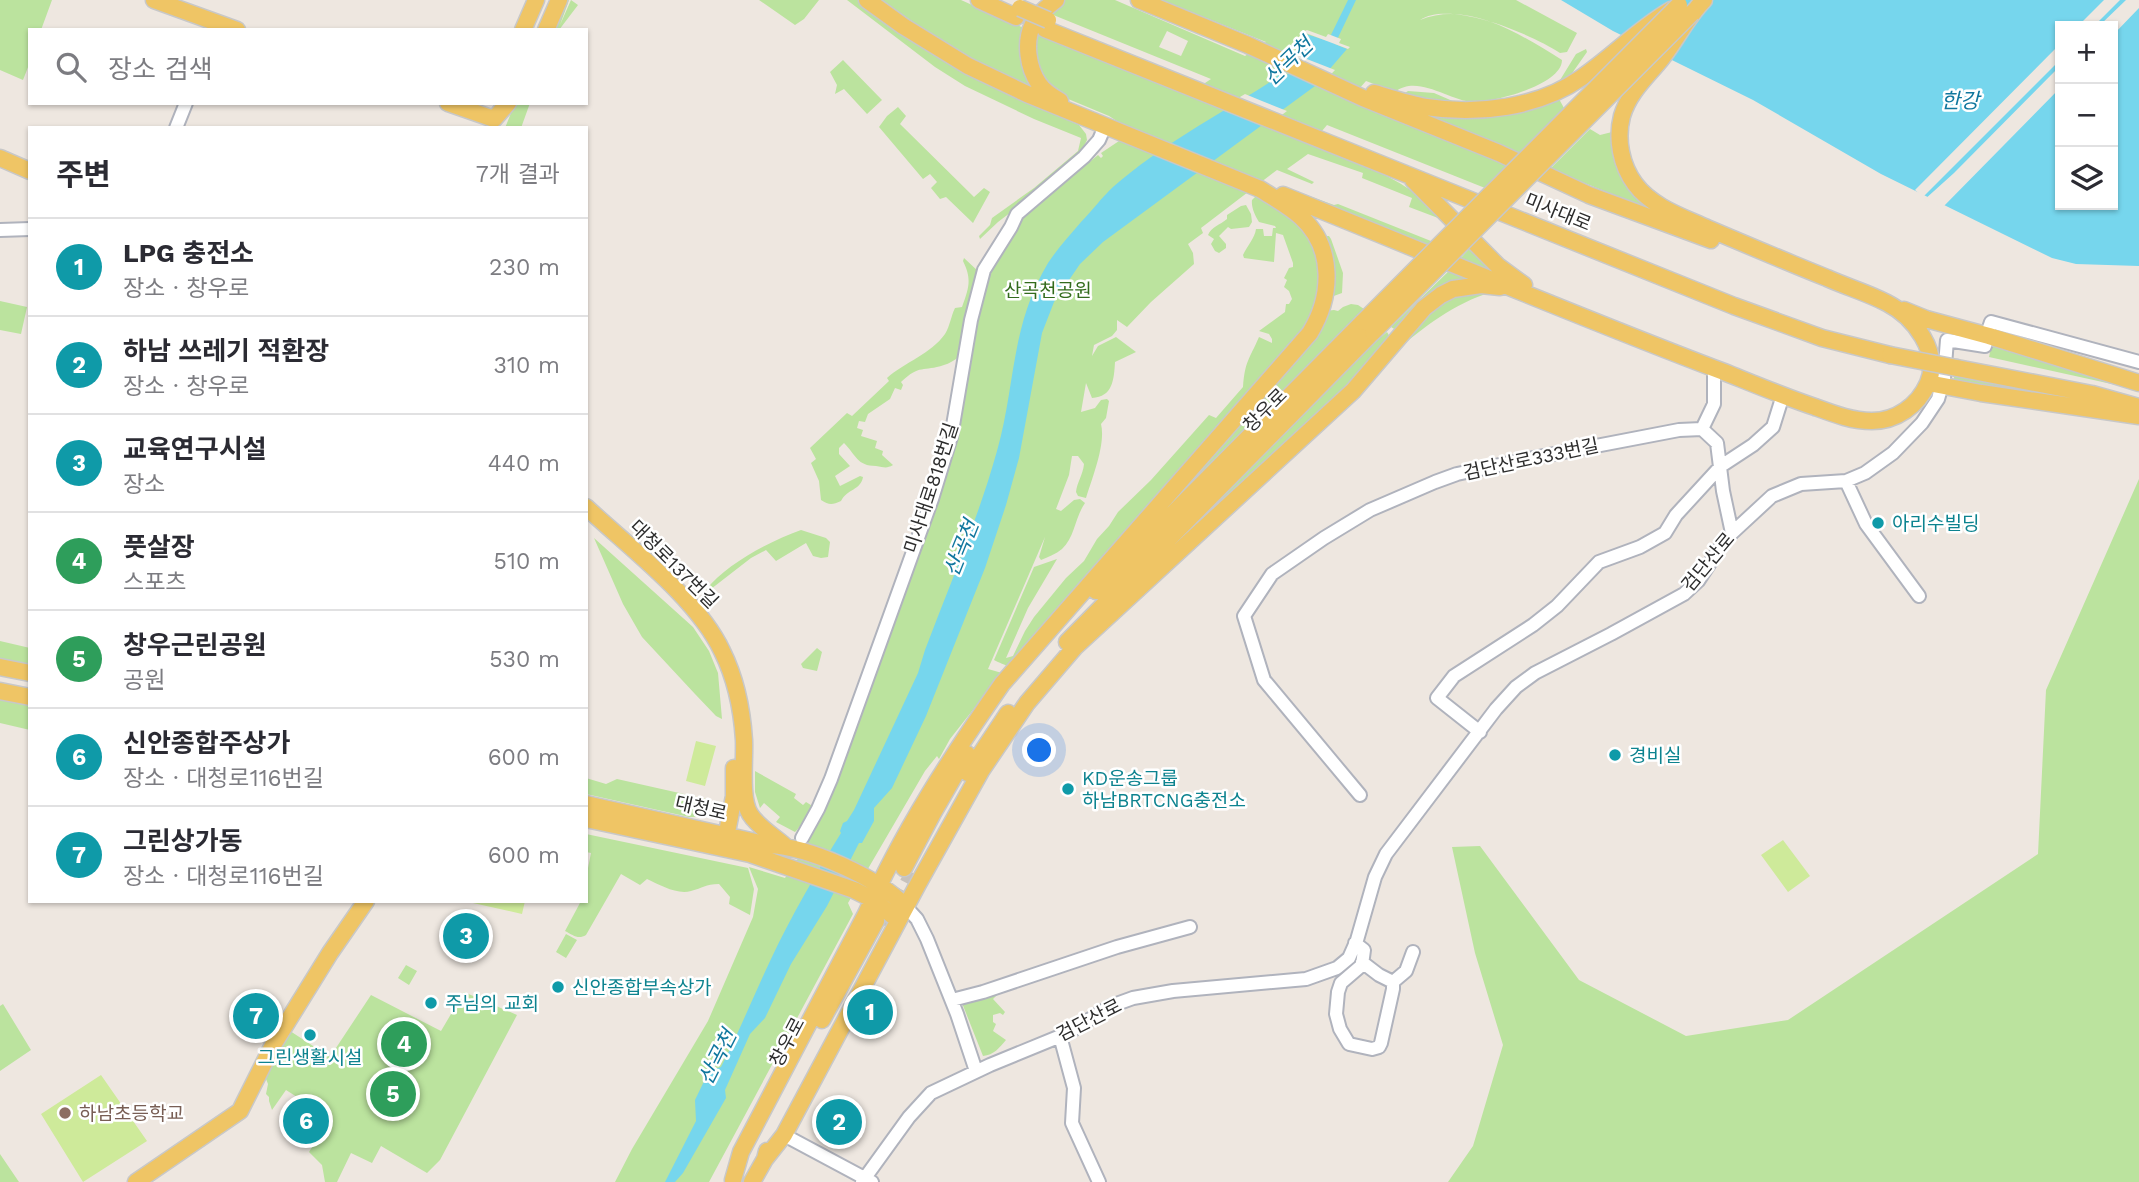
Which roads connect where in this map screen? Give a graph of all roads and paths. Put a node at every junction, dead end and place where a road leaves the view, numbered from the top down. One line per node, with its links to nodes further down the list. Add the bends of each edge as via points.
1 (154, 0): 13 (main road)
2 (536, 0): 14 (main road)
3 (549, 0): 15 (main road)
4 (559, 0): 16 (main road)
5 (867, 0): 22 (main road, via 968,66)
6 (979, 0): 12 (main road, 미사대로)
7 (1002, 0): 12 (main road, 미사대로)
8 (1056, 0): 22 (main road, via 1033,24 1028,59 1039,84)
9 (1139, 0): 17 (main road)
10 (1704, 0): 11 (main road)
11 (1685, 6): 17 (main road, bridge, via 1653,20 1581,79 1528,102 1448,110); 35 (main road, bridge, via 1673,44 1635,89 1623,113 1620,148 1636,185 1669,211); 70 (main road, 창우로, bridge, via 1080,627 983,748)
12 (1018, 13): 25 (main road, 미사대로)
13 (218, 27)
14 (524, 28)
15 (539, 28)
16 (547, 28)
17 (1364, 94): 33 (main road, via 1589,195)
18 (185, 105): 23 (street)
19 (454, 105): 21 (main road)
20 (506, 105): 21 (main road)
21 (493, 117)
22 (1083, 117): 24 (main road)
23 (177, 126)
24 (1105, 126): 29 (main road); 68 (street, 미사대로818번길, via 1100,140 1084,157 1017,214 984,270 951,437 932,499)
25 (1327, 137): 28 (main road, 미사대로); 39 (main road, 미사대로, via 1775,311)
26 (0, 158): 27 (main road)
27 (28, 170)
28 (1408, 175): 34 (main road, via 1498,266); 39 (main road, 미사대로, via 1822,338)
29 (1254, 186): 32 (main road); 71 (main road, via 1301,216 1321,245 1328,287 1318,321 1002,684 919,809)
30 (28, 229): 31 (street)
31 (0, 230)
32 (1511, 288): 34 (main road); 73 (main road, via 1466,286 1441,295 1320,423 1075,647 1027,703)
33 (1863, 300): 36 (main road); 48 (main road, via 1911,332 1924,360 1922,380 1907,402 1887,414)
34 (1551, 304): 42 (main road)
35 (1890, 304): 36 (main road); 43 (main road)
36 (1911, 321): 44 (main road, via 1929,351)
37 (1989, 328): 40 (street, via 1991,322)
38 (1986, 342): 44 (street, 검단산로, via 1985,346 1947,340)
39 (1891, 349): 41 (main road, 미사대로, bridge)
40 (2139, 362)
41 (1958, 363): 46 (main road, 미사대로); 47 (main road, 미사대로)
42 (1714, 369): 45 (main road); 51 (street, via 1714,404)
43 (2139, 383)
44 (1935, 385): 49 (main road); 50 (main road); 52 (street, 검단산로, via 1940,396)
45 (1783, 395): 48 (main road); 53 (street, via 1773,427)
46 (2139, 397)
47 (2139, 407)
48 (1826, 411): 49 (main road, via 1875,422)
49 (1900, 415): 52 (street)
50 (2139, 416)
51 (1702, 429): 53 (street, via 1717,443); 64 (street, 검단산로333번길, via 1457,474 1370,510 1272,574 1244,616 1264,680)
52 (1909, 437): 54 (street, 검단산로, via 1874,467)
53 (1721, 466): 57 (street); 63 (street, via 1665,533 1599,562 1533,625 1454,676 1437,698)
54 (1846, 481): 57 (street, 검단산로, via 1811,482 1783,490); 58 (street, via 1866,523)
55 (588, 509): 69 (main road, 대청로137번길, via 689,603 714,636 737,693 747,808 758,824)
56 (588, 521): 67 (main road, 대청로137번길, via 678,604 706,640 721,671 733,731 734,796)
57 (1732, 533): 63 (street, 검단산로, via 1684,594 1535,673 1507,697)
58 (1919, 596)
59 (0, 667): 60 (main road)
60 (28, 673)
61 (0, 691): 62 (main road)
62 (28, 697)
63 (1480, 732): 75 (street, 검단산로, via 1386,854)
64 (1360, 795)
65 (588, 805): 67 (main road, 대청로)
66 (588, 819): 67 (main road, 대청로)
67 (725, 842): 69 (main road, 대청로); 71 (main road, 대청로, via 853,890)
68 (804, 845): 69 (main road, 대청로); 71 (main road, 대청로, via 858,874)
69 (785, 846)
70 (908, 871)
71 (876, 892): 73 (main road); 84 (main road, via 741,1152)
72 (365, 903): 86 (main road, via 273,1045 240,1111)
73 (891, 918): 79 (street, via 908,928 920,928); 82 (main road); 83 (main road, 창우로, via 776,1128); 84 (main road, 창우로)
74 (1189, 927): 79 (street)
75 (1355, 943): 77 (street, via 1364,950); 80 (street, 검단산로, via 1344,963 1323,974 1290,982 1173,990 1133,998)
76 (1413, 952): 78 (street, via 1406,971)
77 (1362, 962): 78 (street); 78 (street, via 1338,992 1336,1014 1349,1044 1379,1047)
78 (1393, 982)
79 (952, 1000): 81 (street)
80 (1060, 1036): 81 (street, 검단산로); 88 (street, via 1074,1088 1072,1123)
81 (976, 1071): 85 (street, 검단산로, via 940,1087 924,1100)
82 (784, 1135): 83 (main road); 85 (street)
83 (765, 1159): 87 (main road, 창우로)
84 (733, 1181)
85 (866, 1181)
86 (136, 1182)
87 (752, 1182)
88 (1100, 1182)

